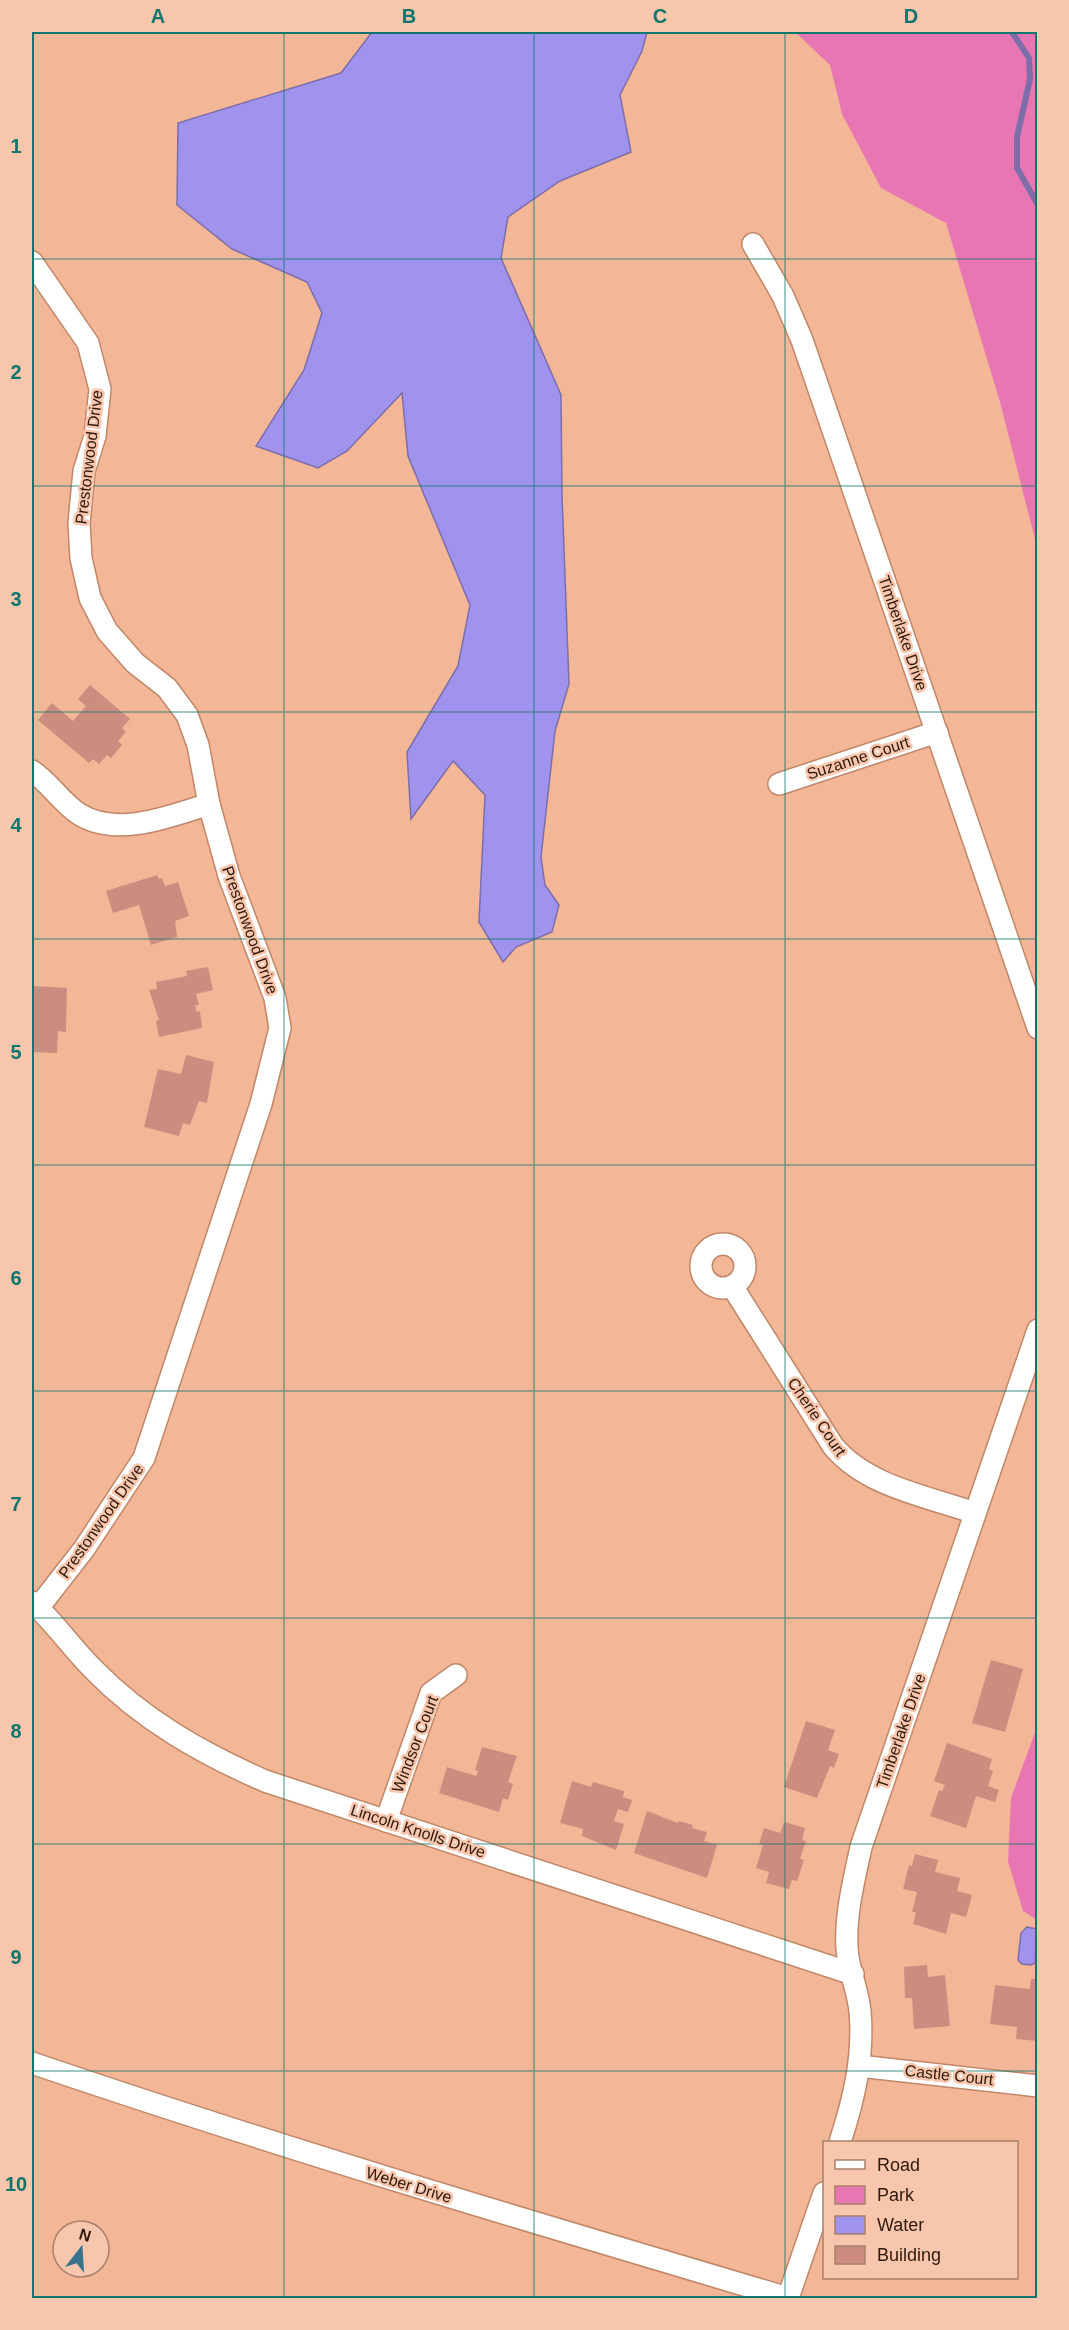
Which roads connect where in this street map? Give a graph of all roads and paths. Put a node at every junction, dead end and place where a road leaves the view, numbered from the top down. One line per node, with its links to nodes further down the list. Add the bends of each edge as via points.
1 (753, 244): 3 (street, Timberlake Drive, via 783,296 802,340)
2 (32, 262): 6 (street, Prestonwood Drive, via 88,343 100,389 95,436 84,471 79,524 81,558 90,598 107,631 135,663 167,688 188,715 198,745)
3 (937, 732): 5 (street, Suzanne Court); 7 (street, Timberlake Drive)
4 (32, 771): 6 (street, via 81,815 106,823 132,824)
5 (779, 784)
6 (208, 804): 11 (street, Prestonwood Drive, via 229,876 275,998 279,1028 261,1104 144,1458 84,1550)
7 (1038, 1028)
8 (732, 1286): 10 (street, Cherie Court, via 846,1461 864,1474)
9 (1038, 1330): 10 (street, Timberlake Drive)
10 (975, 1513): 14 (street, Timberlake Drive, via 861,1847 852,1890 847,1949)
11 (35, 1605): 13 (street, Lincoln Knolls Drive, via 128,1702 171,1733 217,1760 265,1781)
12 (456, 1675): 13 (street, Windsor Court, via 431,1693)
13 (386, 1821): 14 (street, Lincoln Knolls Drive)
14 (854, 1974): 16 (street, Timberlake Drive, via 860,2011)
15 (32, 2063): 20 (street, Weber Drive, via 184,2115)
16 (859, 2066): 17 (street, Castle Court); 18 (street, Timberlake Drive)
17 (1038, 2085)
18 (840, 2141)
19 (823, 2199): 20 (street)
20 (788, 2298)

